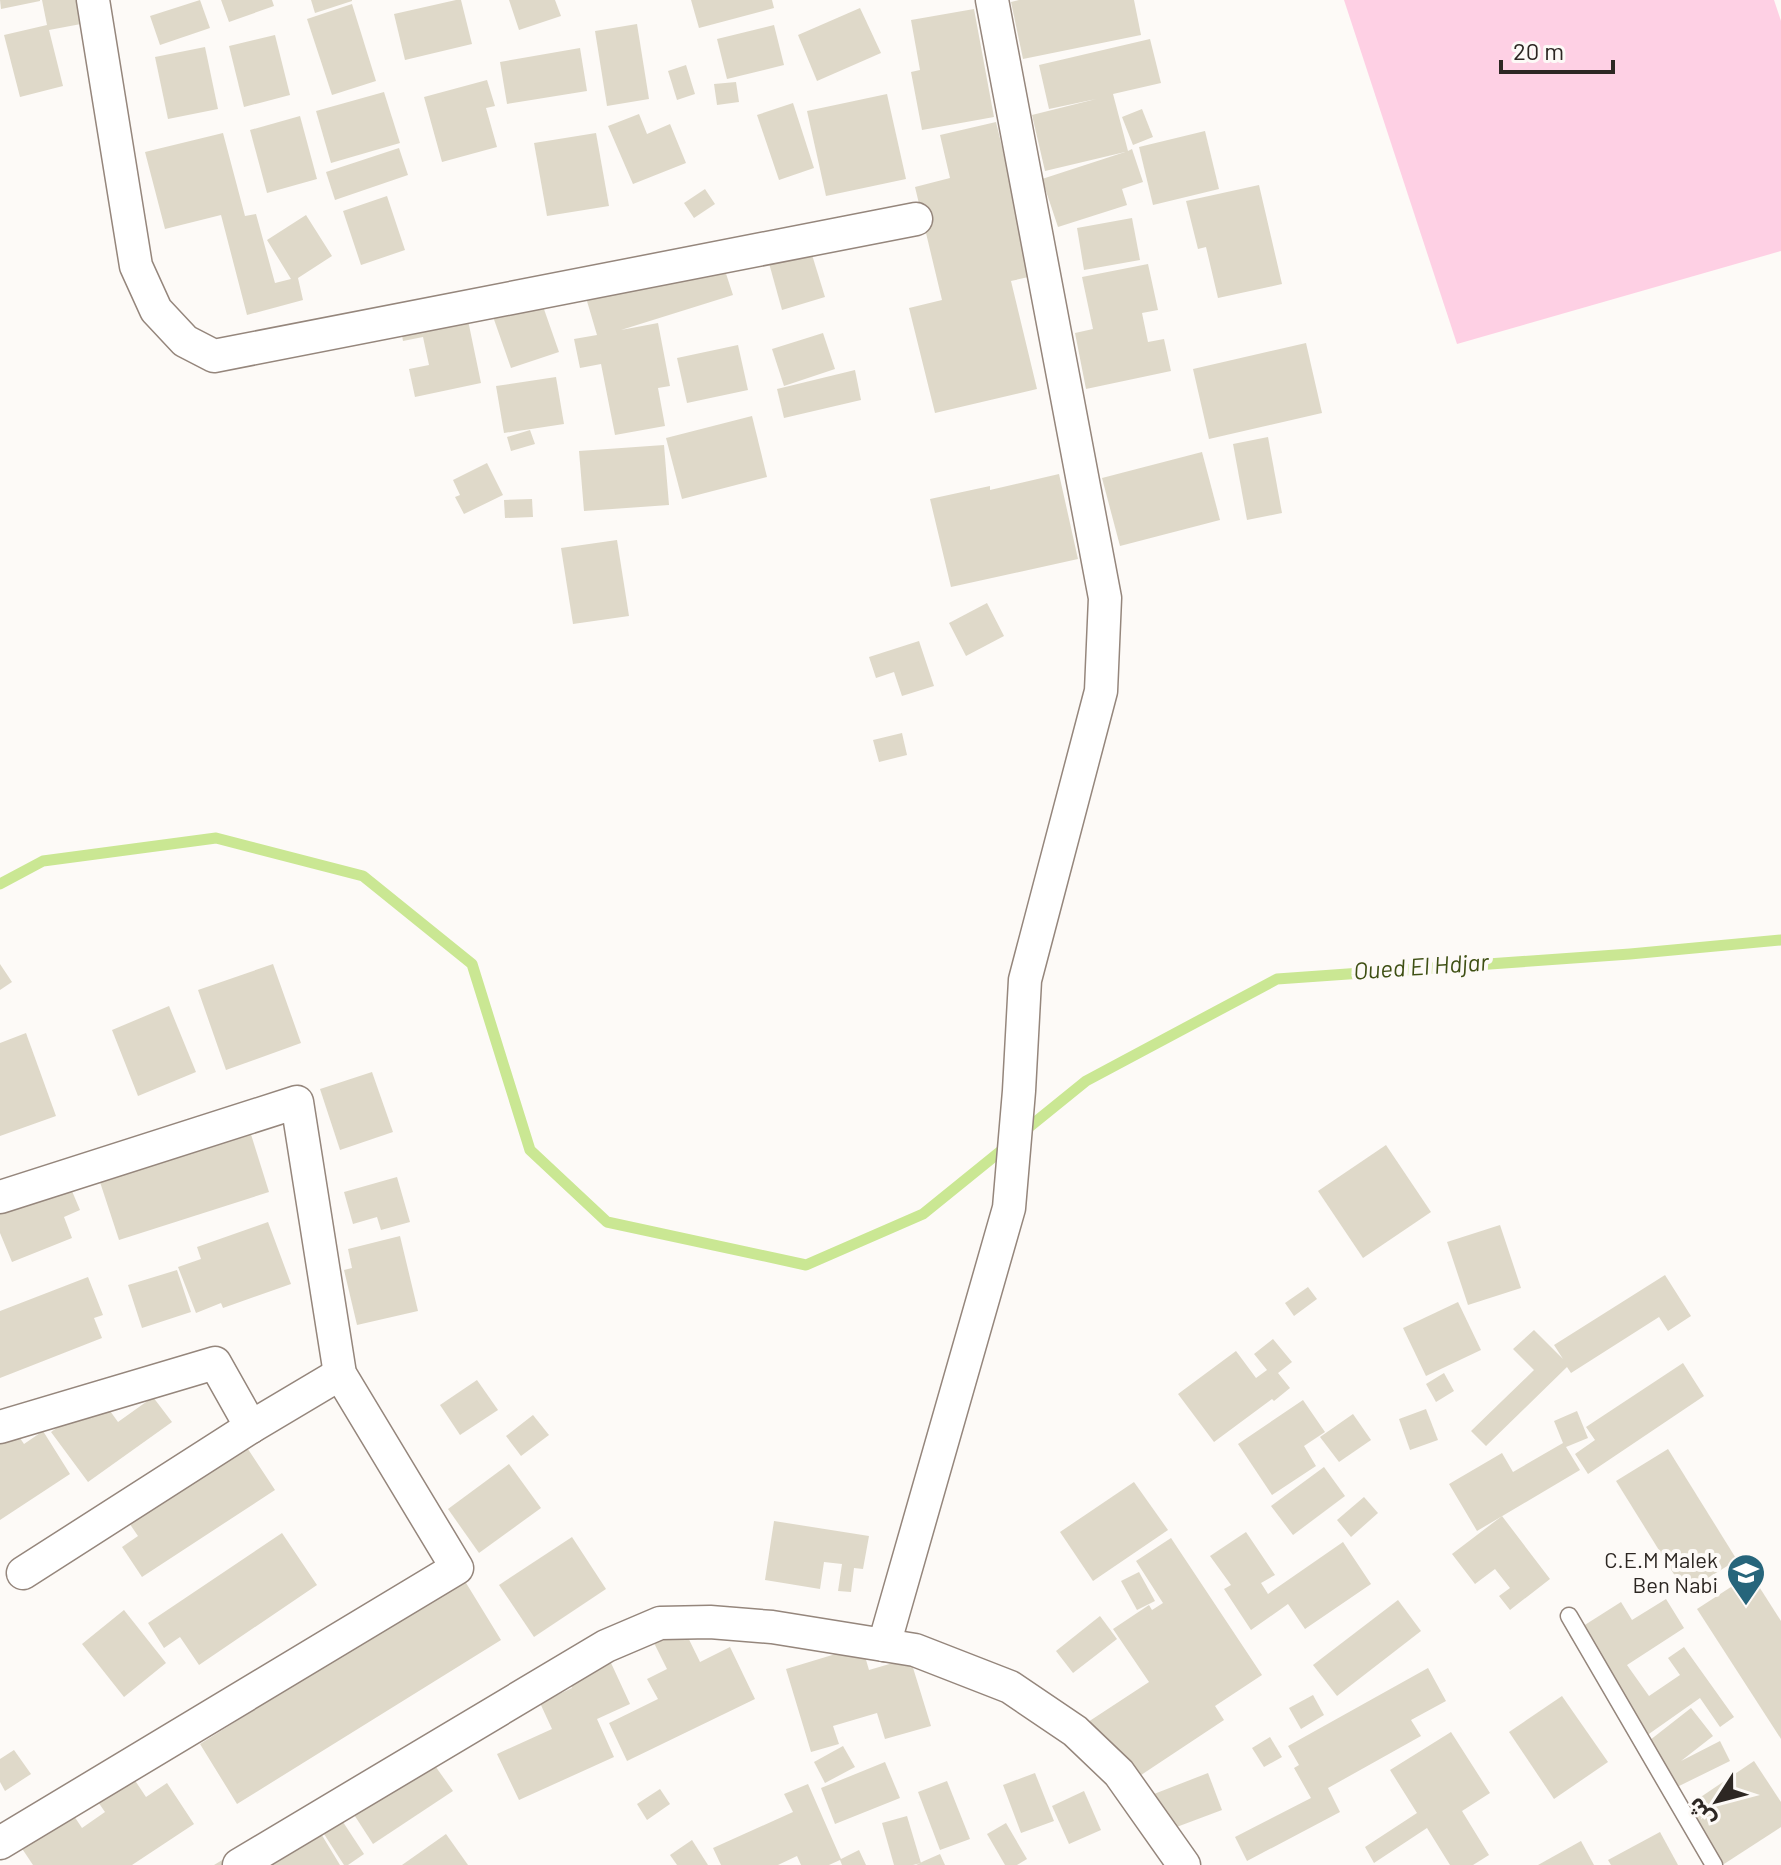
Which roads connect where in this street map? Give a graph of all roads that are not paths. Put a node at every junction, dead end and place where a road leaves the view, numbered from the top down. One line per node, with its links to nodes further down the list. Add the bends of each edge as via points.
1 (93, 0): 3 (street, via 136,266 156,310 185,341 214,356)
2 (992, 0): 10 (street, via 1105,598 1101,691 1025,980 1009,1208)
3 (916, 219)
4 (0, 1197): 5 (street, via 297,1102)
5 (340, 1374): 7 (street); 11 (street, via 457,1568)
6 (0, 1427): 7 (street, via 215,1363)
7 (251, 1427): 8 (street)
8 (23, 1573)
9 (1569, 1616): 14 (lane)
10 (884, 1645): 12 (street, via 772,1627 660,1623 606,1646); 13 (street, via 915,1650 1010,1687 1075,1731 1119,1773)
11 (0, 1843)
12 (239, 1865)
13 (1182, 1865)
14 (1714, 1865)

